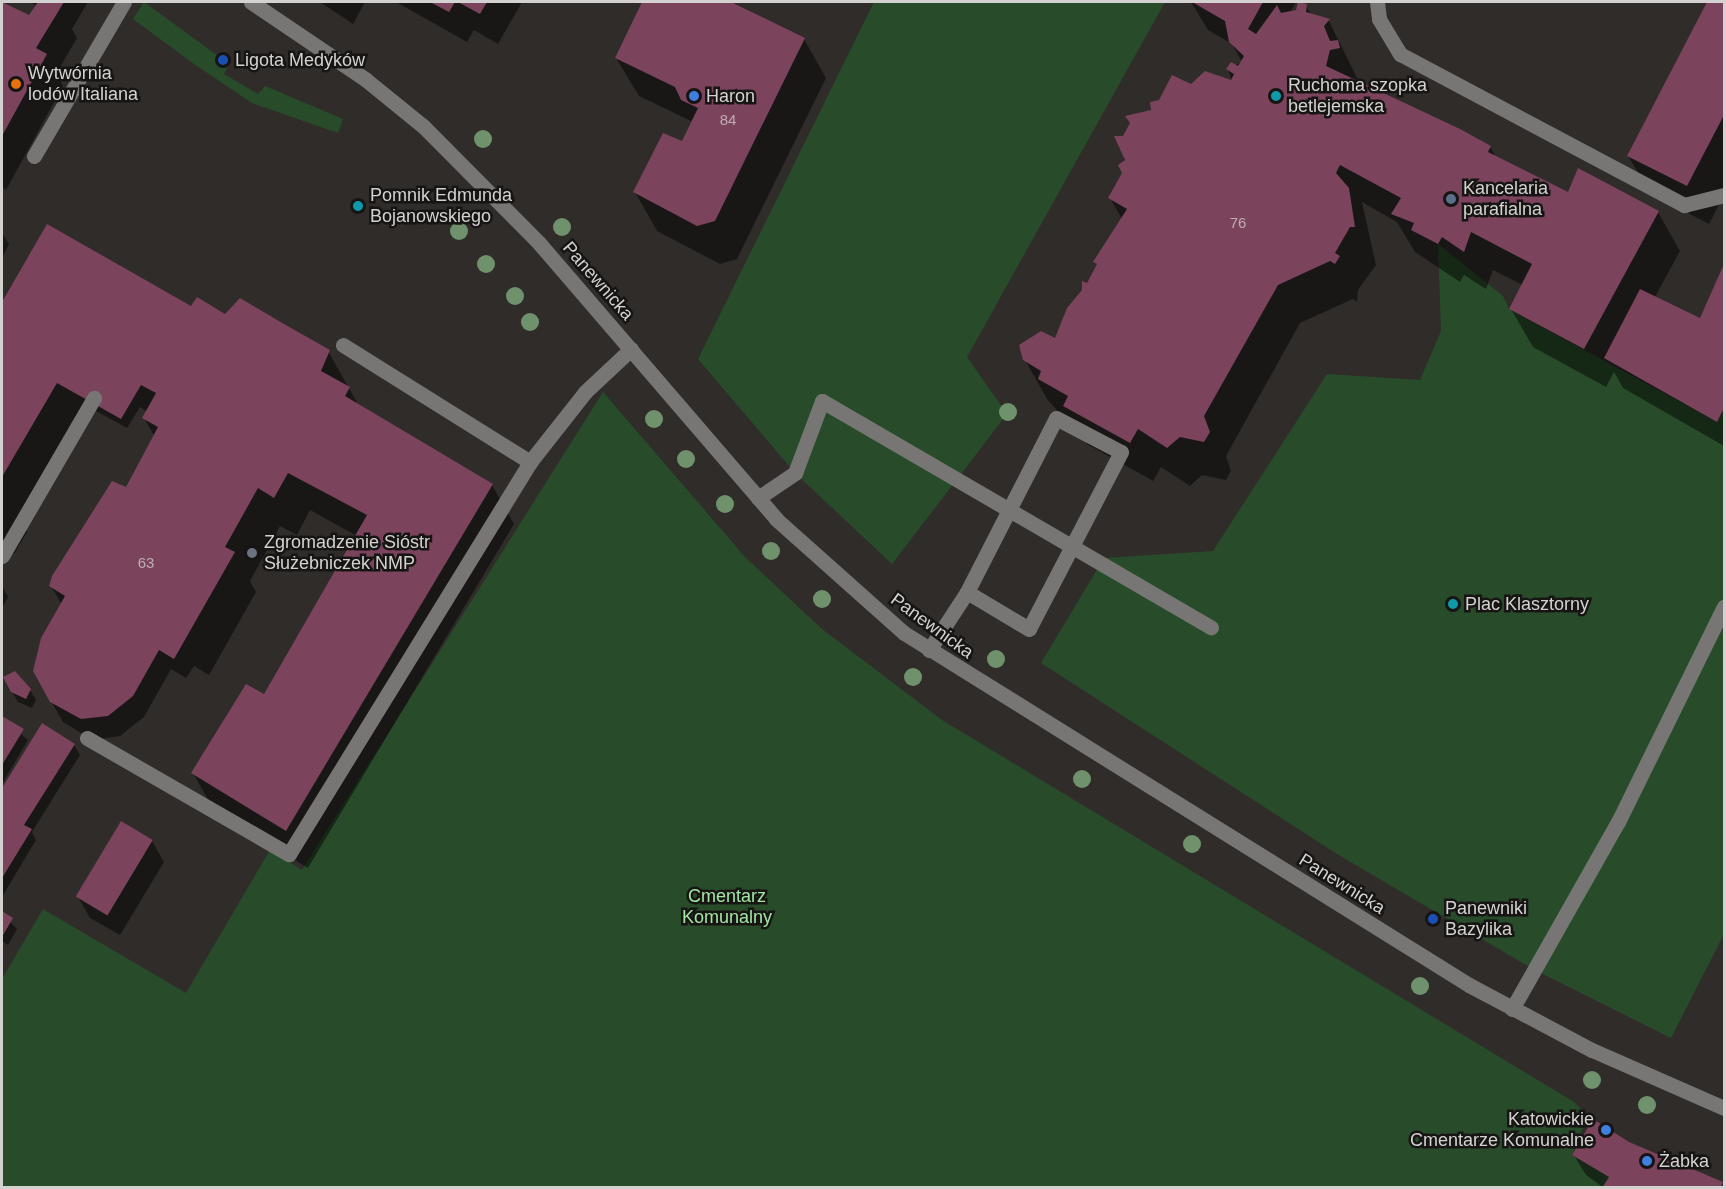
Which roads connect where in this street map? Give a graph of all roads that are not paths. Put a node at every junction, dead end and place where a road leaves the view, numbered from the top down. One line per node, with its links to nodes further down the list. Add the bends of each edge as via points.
1 (124, 2): 4 (street)
2 (251, 2): 7 (street, Panewnicka, via 365,79 424,127 539,243)
3 (1377, 2): 5 (street, via 1379,19 1400,54 1684,205)
4 (34, 156)
5 (1725, 195)
6 (344, 345): 9 (street)
7 (631, 349): 9 (street, via 585,392); 10 (street, Panewnicka)
8 (94, 398): 13 (street)
9 (530, 462): 18 (street, via 289,854)
10 (758, 498): 11 (street, via 795,473 822,401); 17 (street, Panewnicka, via 835,577)
11 (1007, 512): 12 (street); 12 (street, via 1056,418 1121,452); 14 (street)
12 (1072, 547): 14 (street, via 1029,629); 16 (street)
13 (2, 556)
14 (967, 592): 17 (street)
15 (1725, 607): 19 (street, via 1618,822)
16 (1211, 627)
17 (929, 650): 19 (street, Panewnicka)
18 (87, 738)
19 (1512, 1009): 20 (street, Panewnicka)
20 (1725, 1108)

